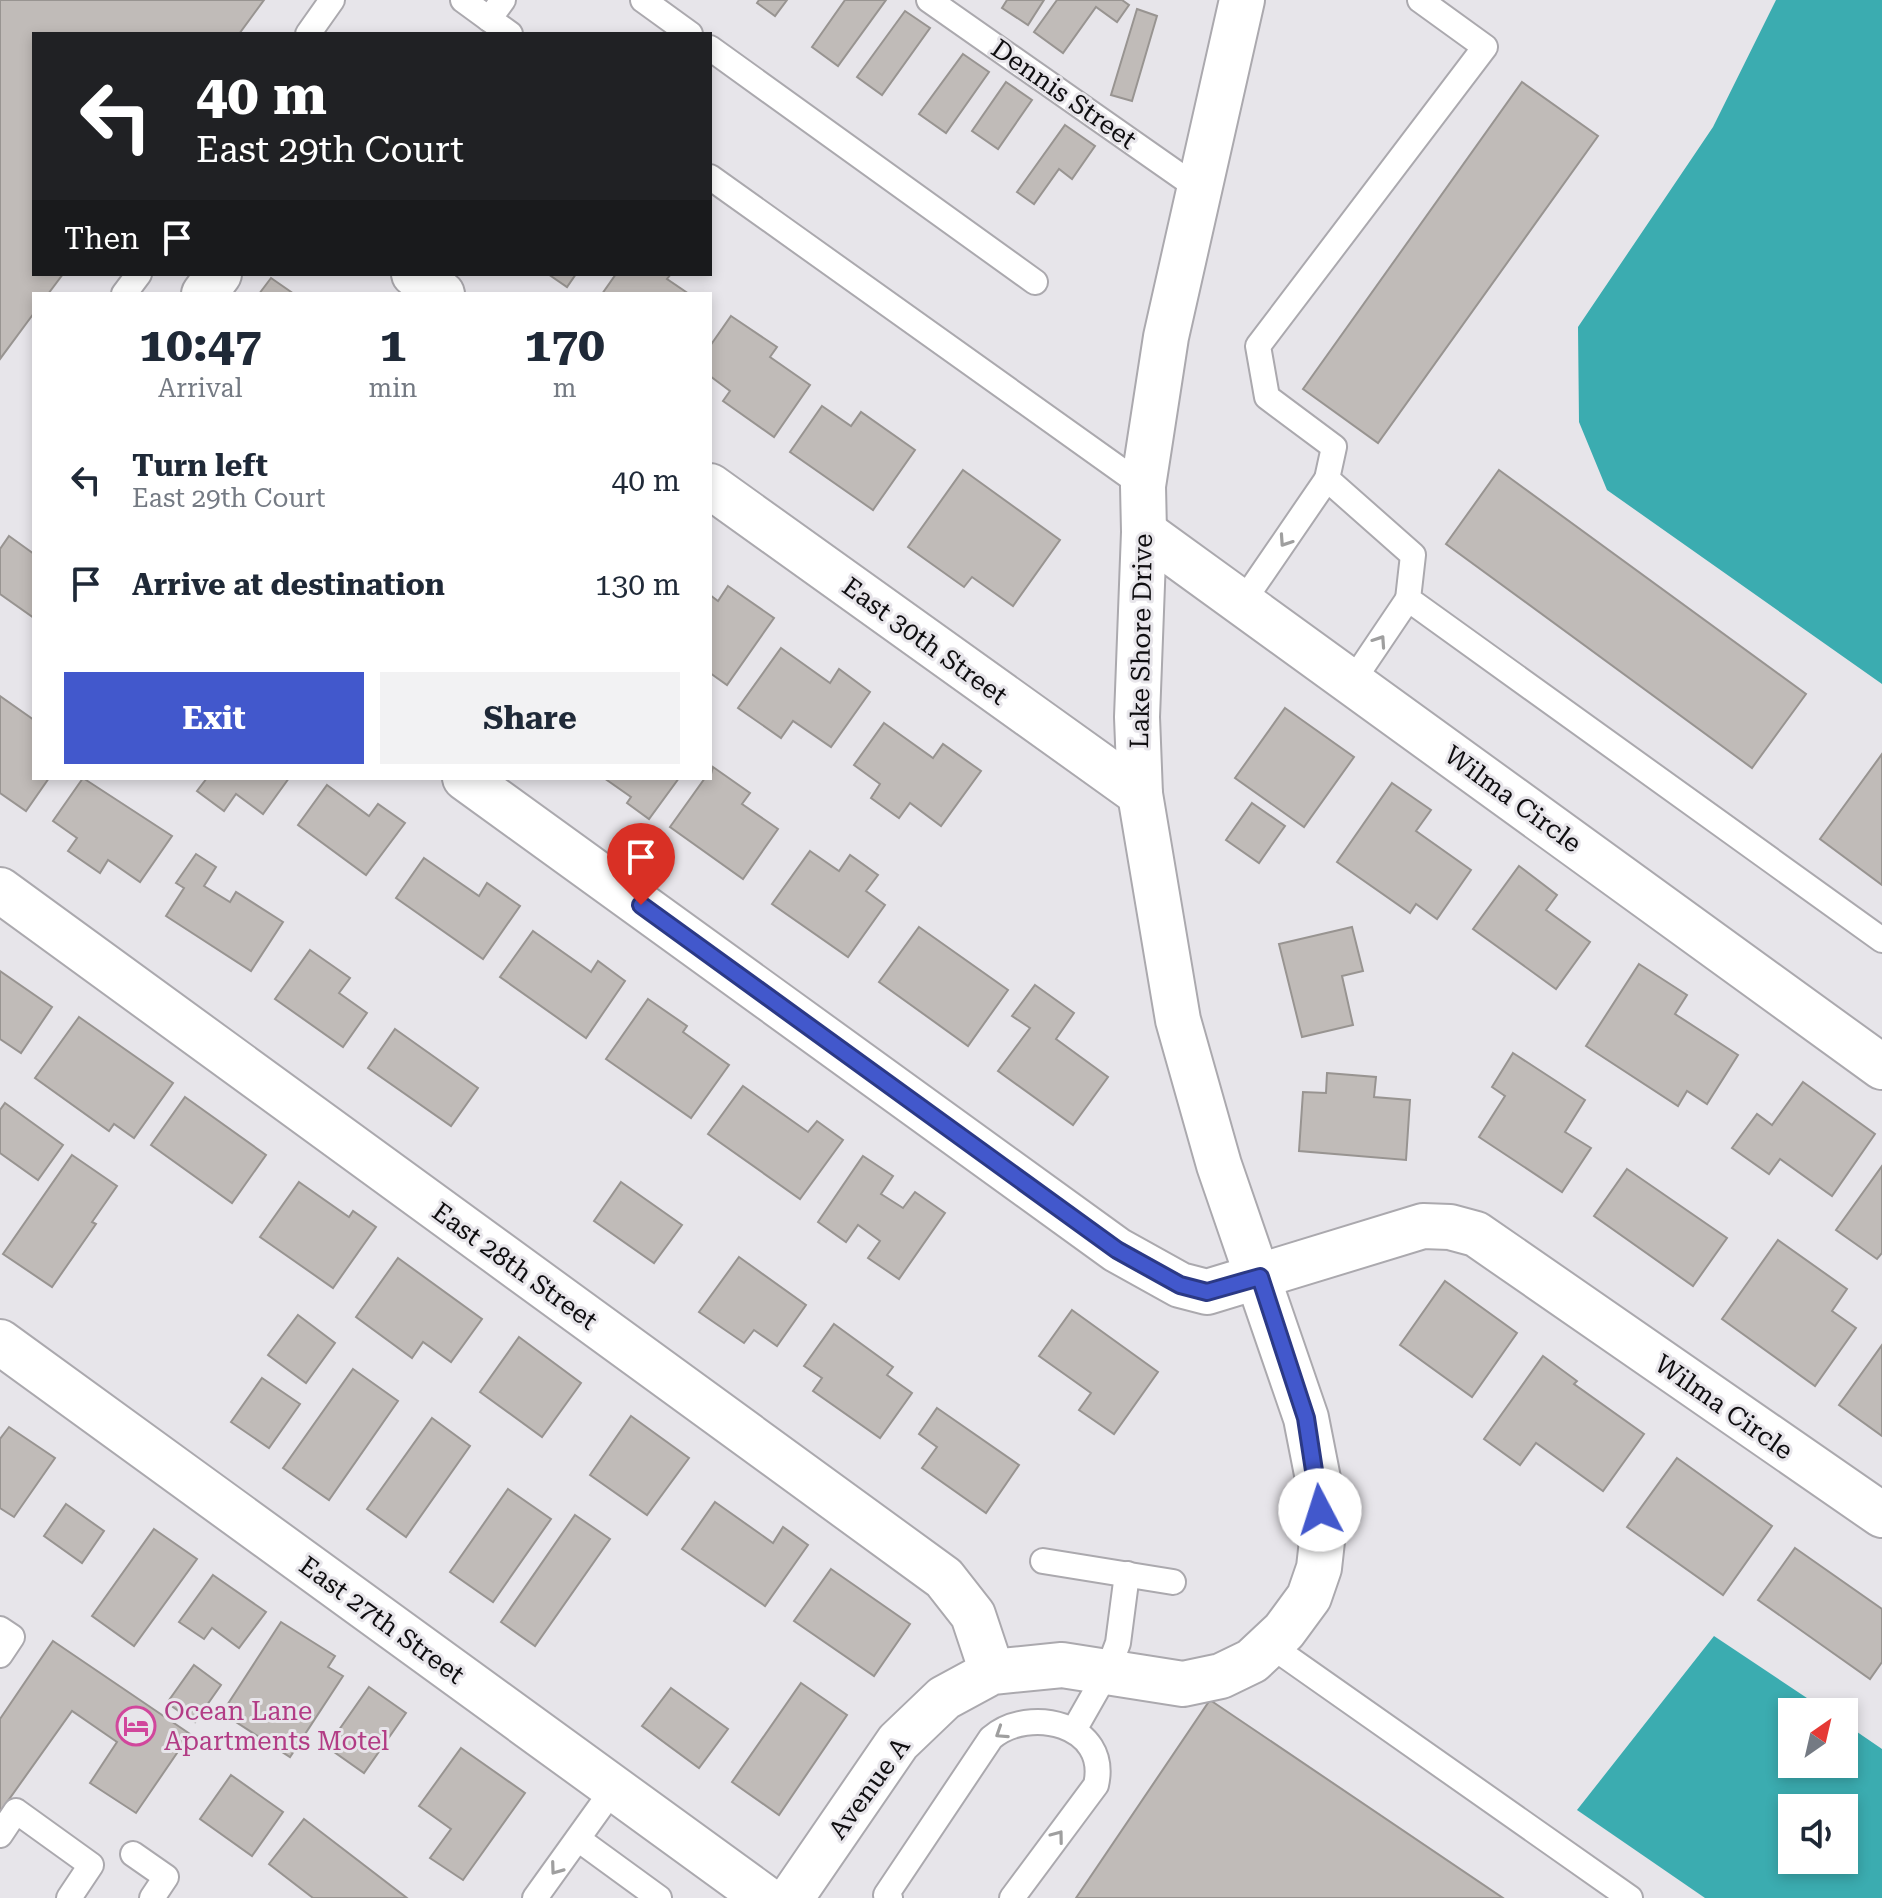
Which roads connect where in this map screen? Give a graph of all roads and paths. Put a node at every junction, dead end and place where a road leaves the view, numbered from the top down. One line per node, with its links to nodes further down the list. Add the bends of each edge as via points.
1 (332, 0): 8 (lane)
2 (463, 0): 7 (lane)
3 (643, 0): 10 (lane)
4 (929, 0): 13 (lane, Dennis Street)
5 (1242, 0): 13 (street, Lake Shore Drive)
6 (1420, 0): 17 (lane, via 1485,47 1258,346 1267,397 1334,447)
7 (496, 9): 9 (lane)
8 (309, 32)
9 (509, 32)
10 (687, 32)
11 (712, 49): 15 (lane)
12 (712, 178): 18 (lane)
13 (1199, 189): 18 (street, Lake Shore Drive, via 1166,337)
14 (417, 276): 16 (street)
15 (1035, 282)
16 (439, 292)
17 (1327, 479): 21 (lane, via 1413,555); 22 (lane, one-way to 22)
18 (1143, 486): 20 (street, Lake Shore Drive)
19 (712, 487): 25 (street, East 30th Street)
20 (1144, 532): 22 (street, Wilma Circle); 25 (street, Lake Shore Drive, via 1137,702)
21 (1408, 599): 23 (lane, one-way to 21); 27 (lane)
22 (1242, 603): 23 (street, Wilma Circle)
23 (1352, 682): 28 (street, Wilma Circle)
24 (468, 780): 29 (street, Wilma Circle, via 1117,1250 1180,1285 1207,1292)
25 (1140, 794): 29 (street, Lake Shore Drive, via 1178,1020 1219,1165)
26 (0, 890): 38 (street, East 28th Street, via 944,1578 973,1615)
27 (1882, 940)
28 (1882, 1067)
29 (1260, 1277): 31 (street, Wilma Circle, via 1423,1226 1476,1234); 36 (street, Avenue A, via 1306,1418 1318,1479 1322,1541 1309,1597)
30 (0, 1342): 41 (street, East 27th Street)
31 (1882, 1515)
32 (1043, 1561): 33 (lane)
33 (1127, 1574): 34 (lane); 39 (lane, via 1118,1643)
34 (1173, 1582)
35 (0, 1629): 37 (lane, via 12,1637)
36 (1270, 1645): 39 (street, Avenue A, via 1221,1676 1183,1684); 52 (lane)
37 (0, 1655)
38 (992, 1672): 39 (street, Avenue A, via 1062,1665); 49 (street, Avenue A, via 944,1698 898,1742)
39 (1107, 1672): 40 (lane)
40 (1074, 1730): 50 (lane, one-way to 50, via 1033,1720 1003,1727 886,1895); 51 (lane, one-way to 40, via 1096,1785 1094,1755)
41 (614, 1788): 43 (lane); 49 (street, East 27th Street)
42 (0, 1835): 45 (lane, via 16,1811 91,1865)
43 (578, 1839): 47 (lane, one-way to 47); 48 (lane)
44 (133, 1854): 46 (lane, via 166,1877)
45 (69, 1898)
46 (152, 1898)
47 (535, 1898)
48 (659, 1898)
49 (770, 1898)
50 (890, 1898)
51 (1012, 1898)
52 (1630, 1898)

